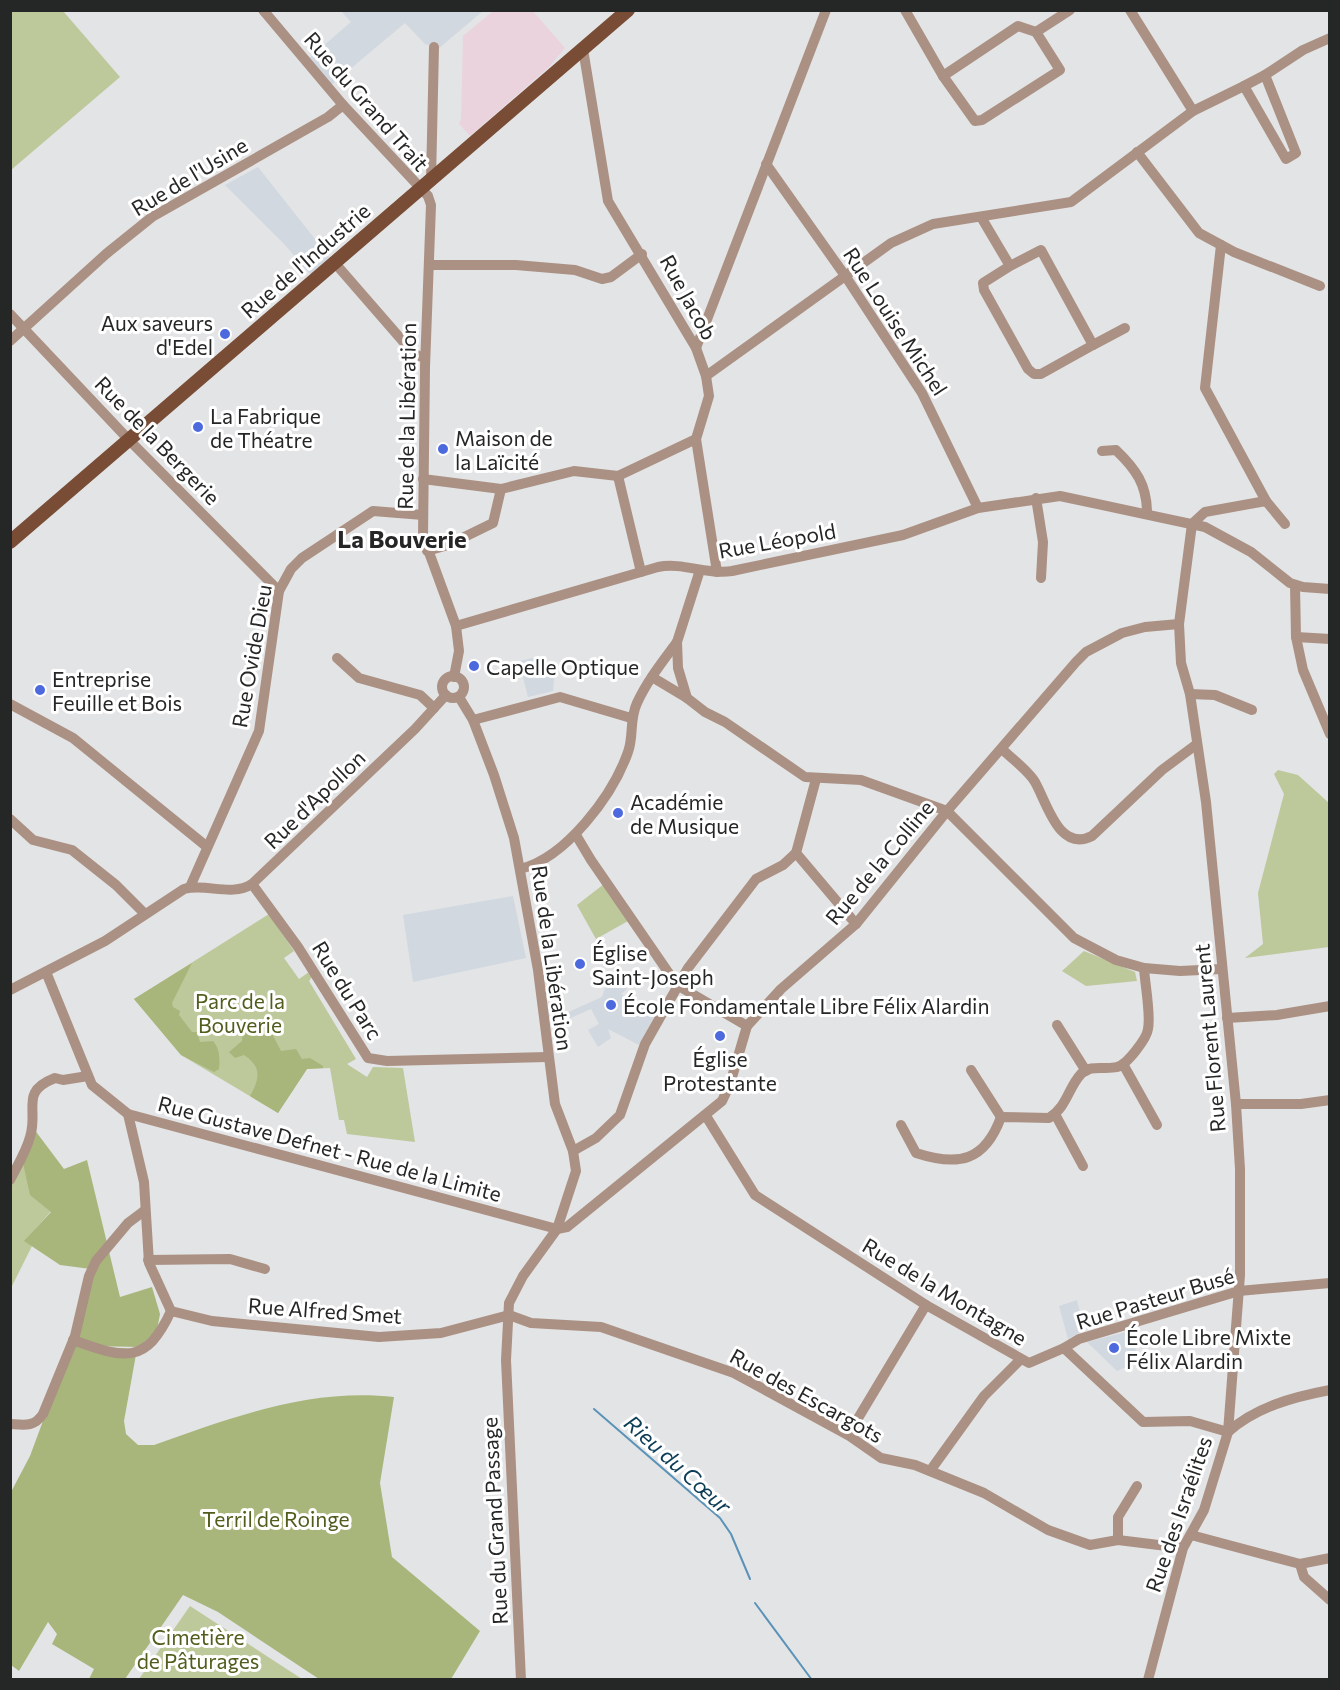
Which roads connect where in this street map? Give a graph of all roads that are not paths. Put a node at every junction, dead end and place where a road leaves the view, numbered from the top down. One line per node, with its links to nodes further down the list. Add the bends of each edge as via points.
1 (263, 10): 14 (street, Rue du Grand Trait)
2 (628, 10): 10 (main road, Rue de l'Industrie)
3 (826, 10): 17 (street)
4 (905, 10): 12 (street)
5 (1070, 10): 7 (street)
6 (1130, 10): 15 (street)
7 (1035, 32): 12 (street, via 1017,26); 12 (street, via 1060,70 982,120 971,118)
8 (1329, 38): 11 (street)
9 (434, 47): 18 (street)
10 (583, 49): 18 (main road, Rue de l'Industrie); 22 (street, Rue Jacob, via 608,201)
11 (1265, 75): 13 (street); 13 (street, via 1296,153 1286,159)
12 (944, 76)
13 (1244, 86): 15 (street)
14 (343, 105): 19 (street, Rue du Grand Trait); 30 (street, Rue de l'Usine, via 152,217)
15 (1193, 111): 16 (street)
16 (1137, 152): 20 (street, via 1071,202); 21 (street, via 1195,229)
17 (766, 164): 26 (street, Rue Louise Michel); 33 (street)
18 (431, 180): 19 (main road, Rue de l'Industrie)
19 (419, 190): 23 (main road, Rue de l'Industrie); 24 (street, Rue de la Libération, via 428,196 431,205)
20 (981, 217): 25 (street); 26 (street, via 913,232 891,243)
21 (1221, 245): 27 (street); 43 (street, via 1205,388)
22 (642, 254): 24 (street, via 611,277 602,279 575,270 516,265); 33 (street, Rue Jacob)
23 (334, 262): 34 (street, via 414,354); 37 (main road, Rue de l'Industrie)
24 (430, 266): 34 (street, Rue de la Libération)
25 (1010, 266): 32 (street, via 1041,250); 32 (street, via 988,278 983,283 984,290 1028,369 1041,374)
26 (846, 277): 35 (street); 44 (street, Rue Louise Michel, via 922,393)
27 (1320, 286)
28 (10, 314): 30 (street, Rue de la Bergerie)
29 (1125, 328): 32 (street)
30 (24, 330): 31 (street, Rue de l'Usine); 37 (street, Rue de la Bergerie)
31 (10, 341)
32 (1093, 345)
33 (696, 348): 35 (street, Rue Jacob)
34 (425, 358): 40 (street, Rue de la Libération)
35 (706, 376): 36 (street, Rue Jacob, via 709,396)
36 (696, 439): 39 (street); 53 (street, Rue Jacob)
37 (129, 440): 49 (main road, Rue de l'Industrie); 57 (street, Rue de la Bergerie)
38 (1102, 451): 45 (street, via 1116,450 1134,467 1144,486)
39 (618, 476): 41 (street, via 574,471); 52 (street)
40 (423, 479): 41 (street); 46 (street, Rue de la Libération)
41 (501, 489): 50 (street, via 493,523)
42 (1036, 498): 44 (street, Rue Léopold); 45 (street, Rue Léopold, via 1071,496); 54 (street, via 1043,542)
43 (1266, 501): 47 (street, via 1205,512); 48 (street)
44 (978, 508): 53 (street, Rue Léopold, via 903,536)
45 (1148, 513): 47 (street, Rue Léopold)
46 (423, 515): 50 (street, Rue de la Libération); 57 (street, Rue Ovide Dieu, via 373,511 302,558)
47 (1192, 524): 55 (street, Rue Léopold, via 1228,538); 58 (street, Rue Florent Laurent)
48 (1286, 524)
49 (10, 542)
50 (427, 551): 59 (street, Rue de la Libération)
51 (700, 570): 52 (street, Rue Léopold, via 671,565); 53 (street, Rue Léopold); 62 (street)
52 (640, 572): 59 (street, Rue Léopold)
53 (717, 572)
54 (1041, 578)
55 (1295, 585): 56 (street, Rue Léopold); 60 (street)
56 (1329, 589)
57 (279, 591): 82 (street, Rue Ovide Dieu, via 259,731)
58 (1179, 624): 66 (street, Rue Florent Laurent, via 1181,663); 77 (street, Rue de la Colline, via 1122,633 1086,652)
59 (456, 626): 64 (street, Rue de la Libération, via 459,648)
60 (1296, 637): 61 (street); 75 (street, via 1303,670)
61 (1329, 639)
62 (677, 642): 65 (street); 69 (street, via 678,668)
63 (337, 658): 71 (street, via 359,678 420,695)
64 (454, 676): 67 (street, via 443,684); 68 (street, via 464,686)
65 (652, 677): 69 (street); 73 (street)
66 (1190, 694): 72 (street, via 1215,695); 76 (street, Rue Florent Laurent)
67 (446, 695): 68 (street); 71 (street, Rue d'Apollon)
68 (459, 697): 74 (street, Rue de la Libération)
69 (687, 698): 78 (street, via 805,777)
70 (10, 704): 82 (street, via 73,738)
71 (434, 708): 85 (street, Rue d'Apollon)
72 (1252, 710)
73 (631, 718): 74 (street, via 560,697); 81 (street, via 630,748 620,772)
74 (473, 720): 84 (street, Rue de la Libération, via 506,808)
75 (1329, 733)
76 (1197, 744): 77 (street, via 1162,770 1092,836 1081,840 1074,840 1059,827 1034,780); 90 (street, Rue Florent Laurent)
77 (1002, 748): 79 (street, Rue de la Colline)
78 (816, 779): 79 (street, via 861,780); 83 (street)
79 (947, 811): 88 (street, Rue de la Colline); 89 (street, via 1074,938 1116,960)
80 (10, 819): 87 (street, via 33,840 72,850)
81 (576, 835): 84 (street, via 535,866); 92 (street)
82 (206, 846): 86 (street, Rue Ovide Dieu)
83 (795, 853): 88 (street); 92 (street, via 756,879)
84 (520, 869): 98 (street, Rue de la Libération)
85 (252, 884): 86 (street, via 235,890); 98 (street, Rue du Parc, via 359,1048 374,1061)
86 (190, 887): 87 (street)
87 (145, 914): 91 (street, via 105,941)
88 (856, 924): 97 (street, Rue de la Colline, via 781,989)
89 (1144, 968): 90 (street); 99 (street, via 1148,1030)
90 (1222, 969): 95 (street, Rue Florent Laurent)
91 (46, 972): 93 (street); 102 (street)
92 (677, 986): 97 (street); 111 (street, via 645,1044 620,1115 596,1138)
93 (10, 990)
94 (1329, 1006): 95 (street)
95 (1227, 1018): 104 (street, Rue Florent Laurent)
96 (1057, 1025): 101 (street)
97 (747, 1026): 107 (street, Rue de la Colline, via 730,1084 722,1101)
98 (548, 1057): 111 (street, Rue de la Libération, via 555,1104)
99 (1123, 1064): 101 (street); 110 (street)
100 (971, 1070): 108 (street)
101 (1086, 1071): 106 (street)
102 (88, 1076): 105 (street, Rue Gustave Defnet - Rue de la Limite, via 98,1092); 113 (street, via 55,1078 40,1085 31,1102 31,1135)
103 (1329, 1100): 104 (street)
104 (1236, 1104): 119 (street, Rue Florent Laurent)
105 (128, 1114): 114 (street, via 144,1182); 115 (street, Rue Gustave Defnet - Rue de la Limite)
106 (1055, 1114): 108 (street, via 1049,1118); 112 (street)
107 (706, 1116): 115 (street, Rue de la Colline, via 567,1227); 120 (street, Rue de la Montagne, via 755,1195)
108 (1001, 1117): 109 (street, via 980,1153 962,1158 930,1158 916,1153)
109 (900, 1125)
110 (1157, 1125)
111 (573, 1151): 115 (street, Rue de la Libération, via 576,1172)
112 (1083, 1166)
113 (10, 1180)
114 (144, 1211): 116 (street); 123 (street, via 128,1223 96,1261)
115 (556, 1229): 122 (street, via 523,1276 509,1303)
116 (148, 1260): 117 (street, via 230,1258); 121 (street)
117 (265, 1269)
118 (1329, 1283): 119 (street, Rue Pasteur Busé)
119 (1239, 1291): 124 (street, Rue Pasteur Busé, via 1079,1339); 128 (street, Rue Florent Laurent)
120 (926, 1305): 125 (street, Rue de la Montagne); 129 (street)
121 (171, 1311): 122 (street, Rue Alfred Smet, via 212,1321 379,1337 441,1333); 123 (street, via 154,1343 139,1352 117,1352)
122 (509, 1315): 129 (street, Rue des Escargots, via 531,1323 601,1327 655,1343 734,1373); 138 (street, Rue du Grand Passage, via 506,1360)
123 (73, 1340): 127 (street, via 37,1423)
124 (1064, 1348): 125 (street, Rue de la Montagne, via 1029,1363); 128 (street, via 1143,1422 1190,1421)
125 (1020, 1360): 130 (street, via 984,1396)
126 (1329, 1390): 128 (street, via 1298,1396 1244,1418)
127 (10, 1424)
128 (1228, 1432): 132 (street, Rue des Israélites, via 1204,1510)
129 (848, 1435): 130 (street, Rue des Escargots, via 882,1458)
130 (930, 1471): 133 (street, Rue des Escargots, via 984,1493 1048,1530 1090,1545)
131 (1137, 1486): 133 (street, via 1118,1517)
132 (1191, 1535): 134 (street, Rue des Israélites); 136 (street)
133 (1118, 1540): 134 (street, Rue des Escargots)
134 (1183, 1548): 139 (street, Rue des Israélites)
135 (1329, 1558): 136 (street)
136 (1300, 1564): 137 (street, via 1304,1577)
137 (1329, 1600)
138 (520, 1680)
139 (1148, 1680)

